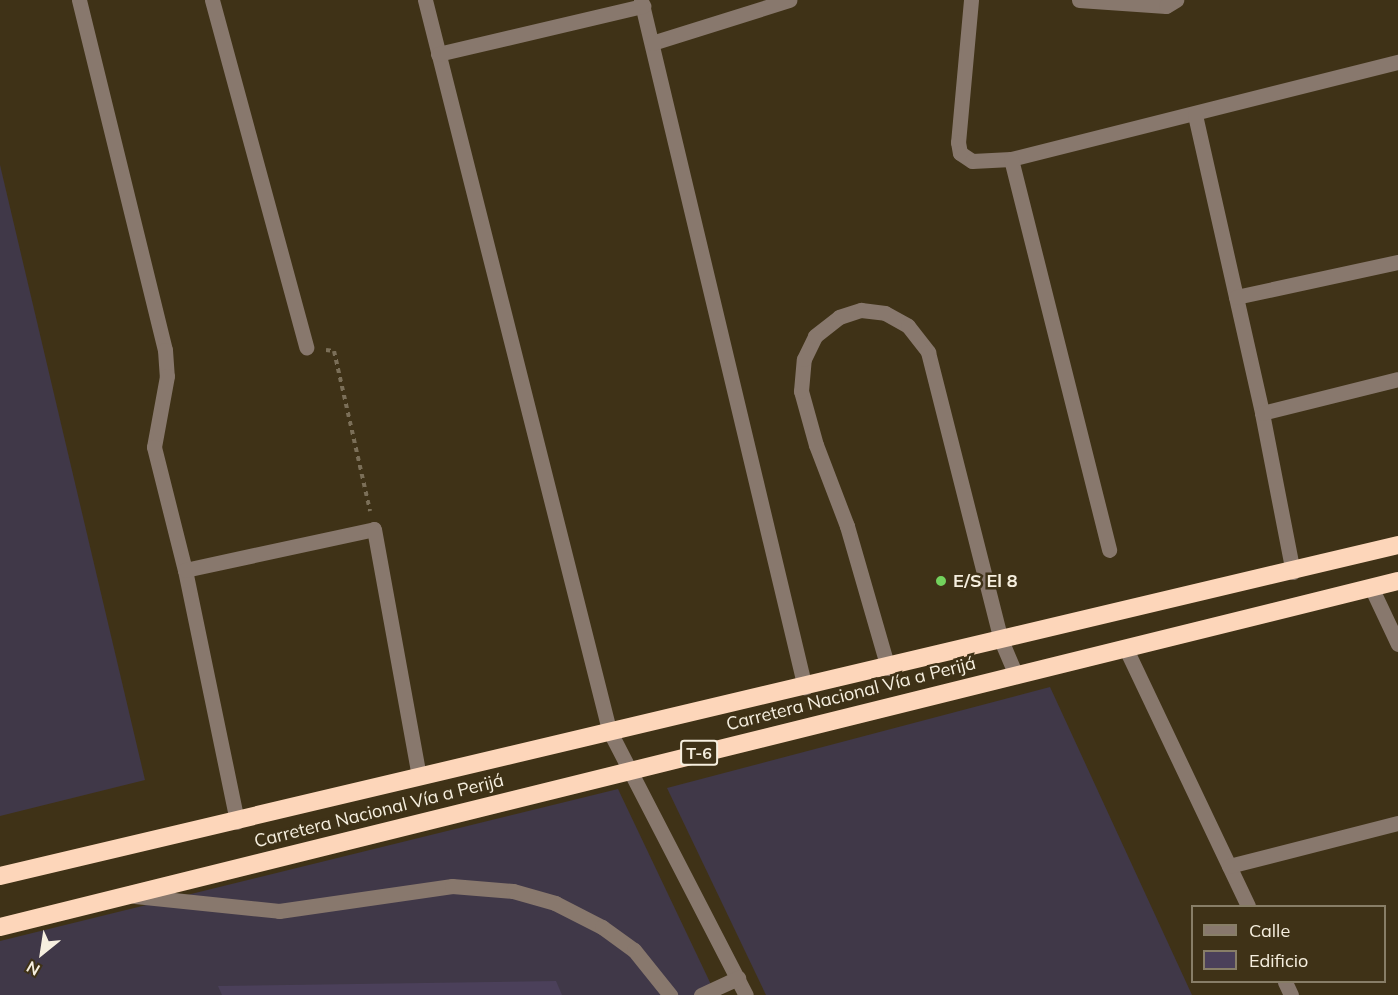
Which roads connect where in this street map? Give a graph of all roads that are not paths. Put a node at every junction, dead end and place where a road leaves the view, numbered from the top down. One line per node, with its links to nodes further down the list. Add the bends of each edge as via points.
1 (212, 0): 16 (street)
2 (425, 0): 10 (street)
3 (789, 0): 9 (street)
4 (970, 0): 13 (street, via 957,142 960,153 979,162)
5 (1078, 0): 6 (street, via 1166,6)
6 (1176, 0)
7 (83, 1): 21 (street, via 165,350 167,376 154,447)
8 (642, 3): 9 (street); 10 (street)
9 (652, 43): 30 (street)
10 (438, 54): 31 (street)
11 (1398, 62): 12 (street)
12 (1195, 115): 13 (street); 15 (street)
13 (1011, 159): 20 (street)
14 (1398, 261): 15 (street)
15 (1236, 297): 18 (street)
16 (306, 347)
17 (1398, 379): 18 (street)
18 (1262, 413): 22 (street)
19 (1398, 545): 22 (highway, Carretera Nacional Vía a Perijá / T-6)
20 (1109, 550)
21 (185, 570): 33 (street, via 374,529); 34 (street)
22 (1293, 572): 25 (highway, Carretera Nacional Vía a Perijá / T-6)
23 (1398, 581): 24 (highway, Carretera Nacional Vía a Perijá / T-6)
24 (1371, 587): 26 (street); 27 (highway, Carretera Nacional Vía a Perijá / T-6)
25 (1001, 640): 28 (highway, Carretera Nacional Vía a Perijá / T-6); 28 (street, via 928,352 908,326 885,313 861,310 839,317 815,336 804,358 801,391); 29 (street)
26 (1398, 644)
27 (1126, 649): 29 (highway, Carretera Nacional Vía a Perijá / T-6); 36 (street)
28 (888, 668): 30 (highway, Carretera Nacional Vía a Perijá / T-6)
29 (1016, 676): 32 (highway, Carretera Nacional Vía a Perijá / T-6)
30 (805, 688): 31 (highway, Carretera Nacional Vía a Perijá / T-6)
31 (609, 730): 32 (street); 33 (highway, Carretera Nacional Vía a Perijá / T-6)
32 (628, 771): 38 (highway, Carretera Nacional Vía a Perijá / T-6); 41 (street)
33 (419, 777): 34 (highway, Carretera Nacional Vía a Perijá / T-6)
34 (237, 822): 37 (highway, Carretera Nacional Vía a Perijá / T-6)
35 (1398, 823): 36 (street)
36 (1229, 866): 39 (street)
37 (0, 876)
38 (126, 896): 40 (highway, Carretera Nacional Vía a Perijá / T-6); 42 (street, via 279,911 452,886 513,891 555,903 602,927 634,950)
39 (1248, 905)
40 (0, 927)
41 (738, 978): 43 (street); 44 (street)
42 (670, 995)
43 (701, 995)
44 (746, 995)

